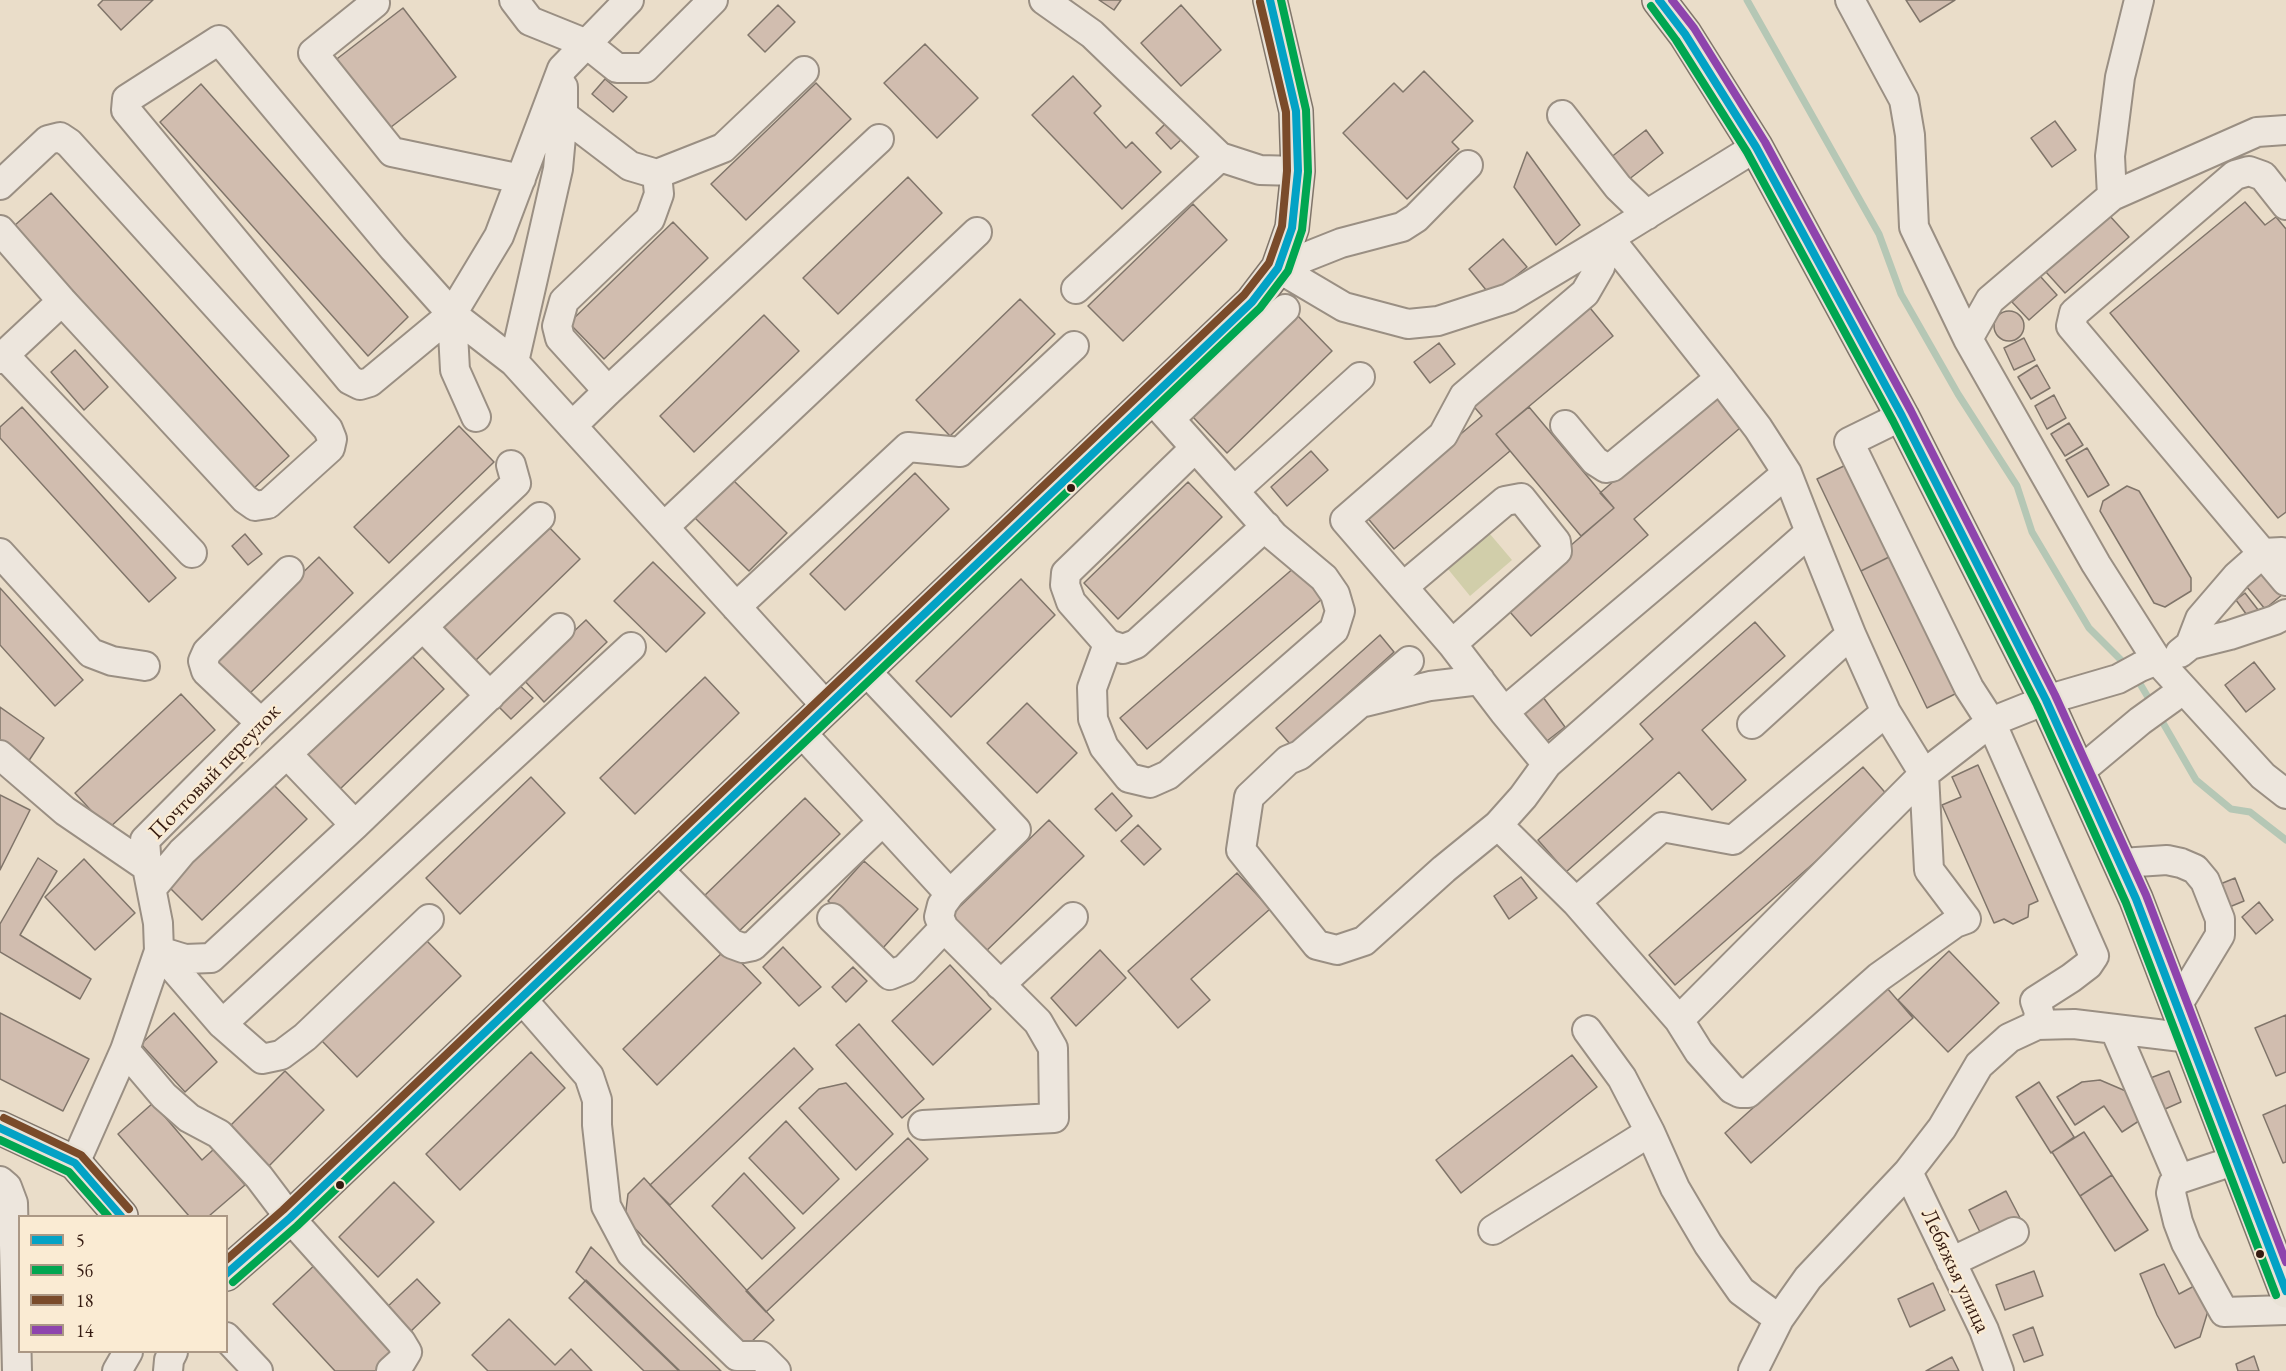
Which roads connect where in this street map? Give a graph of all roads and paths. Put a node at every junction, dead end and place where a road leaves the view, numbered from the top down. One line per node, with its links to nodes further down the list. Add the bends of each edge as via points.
1 (514, 0): 10 (street, via 530,21)
2 (629, 0): 10 (street)
3 (713, 0): 10 (street, via 645,68 617,68)
4 (1044, 0): 18 (street, via 1092,34)
5 (1270, 0): 20 (main road, via 1296,111)
6 (1659, 0): 17 (main road)
7 (1850, 0): 35 (street, via 1904,100 1910,135 1914,227)
8 (2139, 0): 24 (street, via 2120,77 2110,156)
9 (375, 3): 22 (street, via 313,53 392,152)
10 (587, 44): 11 (street)
11 (562, 69): 13 (street); 22 (street)
12 (804, 71): 21 (street, via 723,148)
13 (563, 115): 21 (street, via 630,166); 38 (street, via 558,169)
14 (1562, 115): 26 (street, via 1618,187)
15 (2286, 130): 24 (street, via 2257,132)
16 (879, 139): 41 (street)
17 (1756, 147): 26 (street); 43 (main road)
18 (1220, 157): 20 (street, via 1260,170); 31 (street)
19 (1468, 165): 30 (street, via 1416,218 1402,227 1341,243)
20 (1298, 171): 30 (main road, via 1292,228)
21 (657, 174): 41 (street, via 659,195 650,219 564,301 556,327 560,338)
22 (521, 179): 34 (street, via 500,236)
23 (0, 185): 32 (street, via 48,140 60,137 69,143 328,429 330,448 268,504 255,506)
24 (2112, 196): 35 (street, via 1990,300)
25 (2286, 205): 55 (street, via 2263,176 2249,171 2235,175 2074,313 2071,326)
26 (1647, 216): 29 (street)
27 (0, 230): 32 (street)
28 (977, 232): 53 (street)
29 (1608, 238): 30 (street, via 1509,298 1438,321 1408,324 1344,307); 40 (street); 60 (street, via 1600,267 1585,293 1464,396 1443,435 1345,520)
30 (1278, 268): 42 (main road)
31 (1076, 289)
32 (62, 301): 37 (street)
33 (1286, 309): 42 (street)
34 (452, 314): 34 (street, via 219,40 127,99 126,110 350,380 360,385 370,382); 38 (street); 44 (street, via 455,370)
35 (1968, 339): 72 (street, via 2096,564)
36 (1074, 346): 61 (street, via 960,452 908,447)
37 (1, 351): 57 (street)
38 (514, 362): 46 (street)
39 (1360, 377): 50 (street)
40 (1720, 378): 45 (street, via 1612,467 1595,461); 49 (street)
41 (608, 390): 46 (street)
42 (1161, 409): 47 (street); 73 (main road)
43 (1902, 416): 77 (main road); 82 (street, via 1849,442 1969,688)
44 (476, 417)
45 (1565, 425)
46 (572, 426): 53 (street)
47 (1195, 448): 50 (street); 66 (street, via 1066,573 1065,585 1071,602)
48 (511, 465): 83 (street, Почтовый переулок, via 516,483)
49 (1786, 473): 54 (street); 80 (street)
50 (1234, 491): 52 (street)
51 (540, 518): 63 (street)
52 (1266, 526): 66 (street, via 1136,644 1123,649); 66 (street, via 1324,578 1335,594 1340,611 1334,630 1168,775 1150,783 1129,778 1104,747 1093,719 1092,688)
53 (664, 527): 61 (street)
54 (1810, 532): 65 (street); 88 (street)
55 (2275, 552): 59 (street); 68 (street, via 2237,576 2200,619)
56 (0, 553): 71 (street, via 91,653)
57 (192, 553)
58 (290, 571): 83 (street, via 207,652 203,661 206,671)
59 (2286, 581)
60 (1403, 587): 67 (street); 67 (street, via 1505,501 1521,498 1556,542 1557,551)
61 (736, 607): 79 (street)
62 (2286, 614): 68 (street)
63 (423, 627): 75 (street); 86 (street)
64 (560, 628): 75 (street)
65 (1851, 634): 81 (street); 84 (street)
66 (1108, 644)
67 (1452, 644): 74 (street)
68 (2190, 645): 72 (street)
69 (631, 647): 109 (street)
70 (1409, 661): 78 (street)
71 (146, 666)
72 (2144, 669): 76 (street); 77 (street)
73 (865, 670): 79 (main road); 98 (street, via 1017,830)
74 (1480, 680): 78 (street, via 1430,686); 80 (street)
75 (490, 696): 93 (street)
76 (2174, 698): 89 (street); 91 (street)
77 (2046, 700): 82 (street); 89 (main road)
78 (1360, 704): 94 (street, via 1300,755 1288,760 1249,797 1241,850 1317,945 1337,950 1364,941)
79 (827, 706): 85 (main road)
80 (1504, 712): 88 (street)
81 (1886, 712): 90 (street); 99 (street, via 1732,840 1662,827)
82 (1991, 722): 90 (street); 110 (street, via 2094,956 2072,978 2036,1001)
83 (261, 723): 97 (street, Почтовый переулок, via 145,840)
84 (1752, 724)
85 (801, 732): 92 (street); 96 (main road)
86 (286, 754): 93 (street); 97 (street, via 182,852)
87 (0, 755): 97 (street)
88 (1547, 764): 94 (street)
89 (2079, 772): 95 (main road)
90 (1924, 774): 108 (street); 108 (street, via 1929,870 1966,919 1879,977 1748,1094 1732,1089 1699,1052)
91 (2286, 794)
92 (882, 822): 96 (street, via 753,946 742,948 732,944); 98 (street)
93 (355, 825): 104 (street, via 211,958 185,959)
94 (1498, 825): 99 (street)
95 (2121, 863): 107 (main road); 107 (street, via 2167,860 2195,869 2205,880 2220,918 2220,935)
96 (657, 868): 106 (main road)
97 (149, 877): 104 (street, Почтовый переулок)
98 (950, 894): 103 (street, via 939,917)
99 (1576, 902): 108 (street)
100 (1073, 917): 105 (street)
101 (831, 918): 103 (street, via 890,975 905,969)
102 (429, 920): 109 (street, via 281,1055 262,1059)
103 (945, 928): 105 (street)
104 (159, 951): 109 (street); 114 (street, Почтовый переулок)
105 (1000, 985): 115 (street, via 1038,1022 1053,1048 1054,1118)
106 (521, 998): 124 (main road); 140 (street, via 589,1076 597,1100 606,1206 631,1253 736,1356 761,1356)
107 (2177, 1006): 113 (main road)
108 (1679, 1020)
109 (222, 1024)
110 (2037, 1025): 112 (street, via 2074,1024); 120 (street, via 2009,1038 1979,1065 1942,1128)
111 (1587, 1030): 117 (street, via 1622,1078)
112 (2115, 1030): 113 (street); 121 (street)
113 (2190, 1038): 118 (main road)
114 (125, 1050): 119 (street, Почтовый переулок); 124 (street, via 189,1118 219,1134)
115 (923, 1125)
116 (0, 1128): 119 (main road)
117 (1650, 1132): 125 (street); 131 (street, via 1675,1188 1708,1244 1741,1290)
118 (2236, 1160): 121 (street); 129 (main road)
119 (75, 1163): 123 (main road)
120 (1908, 1172): 127 (street, Лебяжья улица); 131 (street, via 1808,1278)
121 (2180, 1179): 130 (street, via 2173,1184 2171,1193 2178,1222 2224,1312)
122 (0, 1181): 135 (street, via 13,1203)
123 (120, 1215)
124 (290, 1218): 128 (main road); 139 (street, via 401,1342 406,1352)
125 (1493, 1230)
126 (2014, 1232): 127 (street)
127 (1951, 1262): 142 (street, Лебяжья улица)
128 (228, 1272)
129 (2286, 1290)
130 (2286, 1310)
131 (1779, 1319): 141 (street)
132 (228, 1339): 138 (street)
133 (127, 1353): 136 (street)
134 (172, 1353): 137 (street)
135 (17, 1371)
136 (117, 1371)
137 (168, 1371)
138 (258, 1371)
139 (391, 1371)
140 (776, 1371)
141 (1753, 1371)
142 (1999, 1371)

